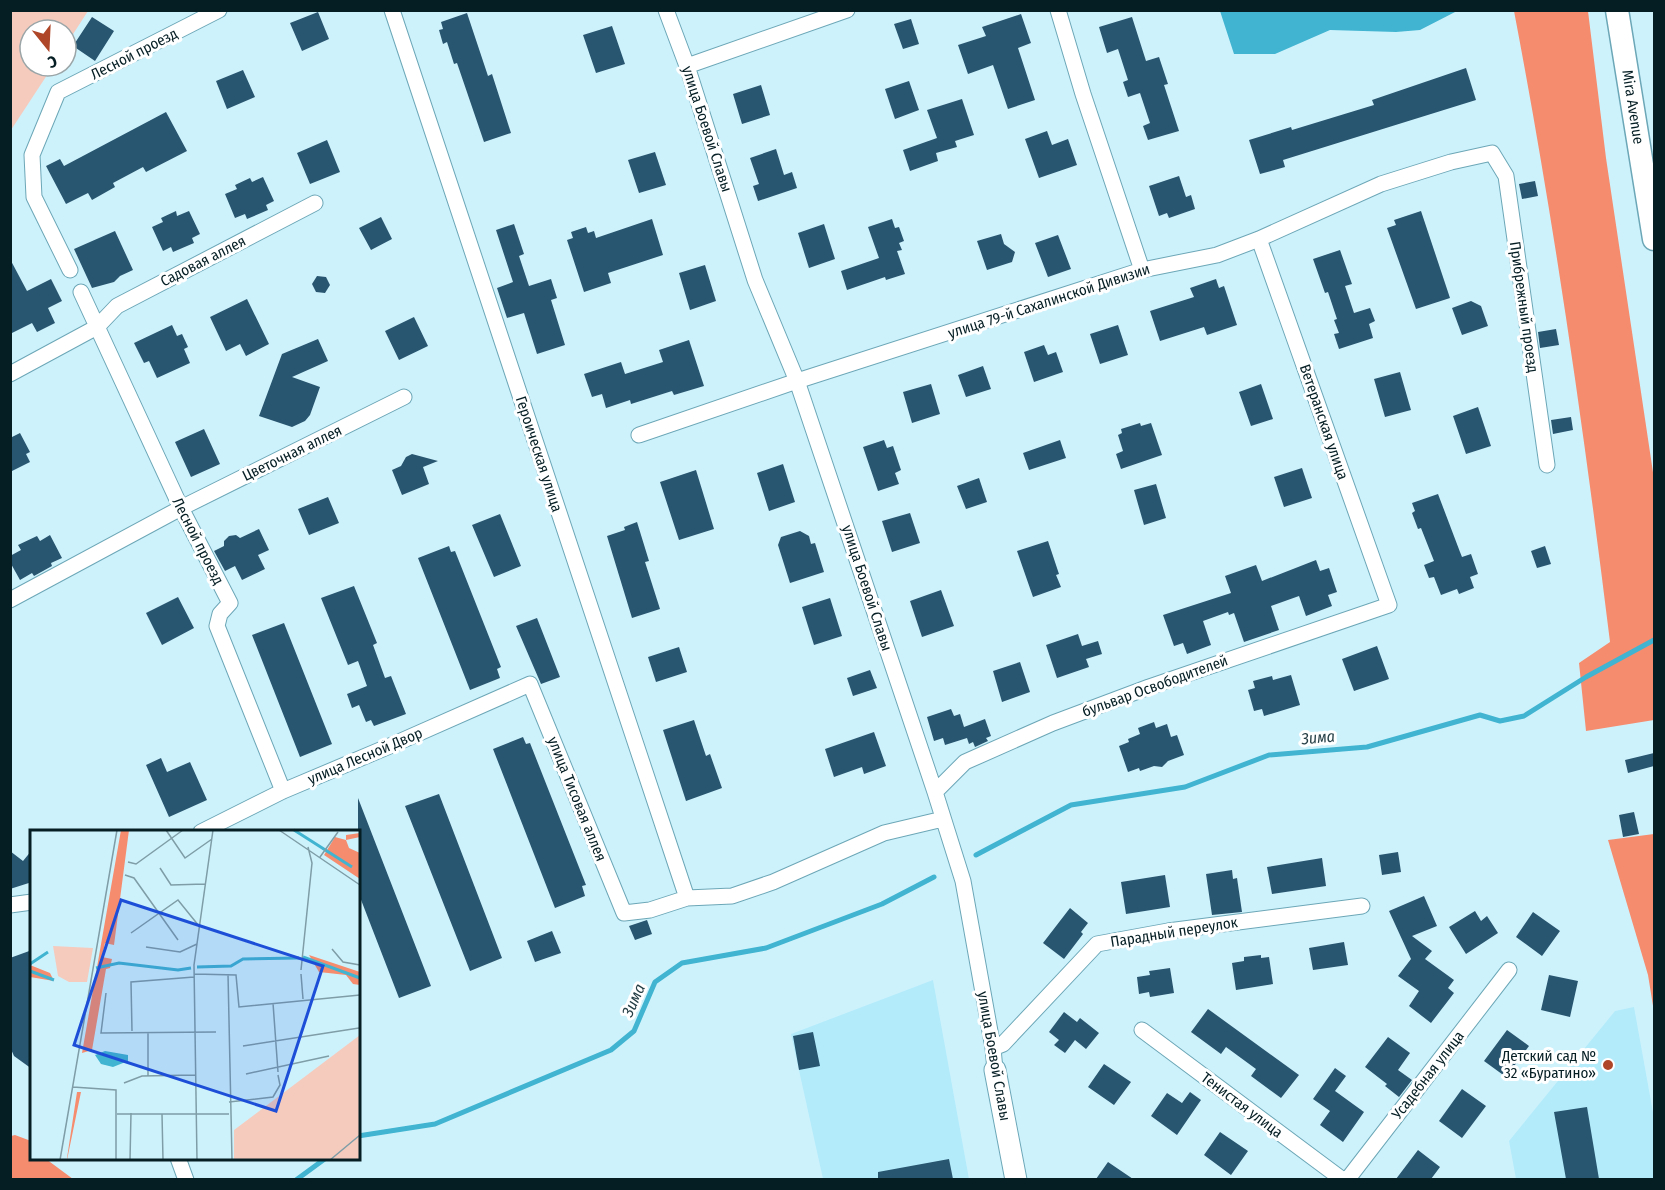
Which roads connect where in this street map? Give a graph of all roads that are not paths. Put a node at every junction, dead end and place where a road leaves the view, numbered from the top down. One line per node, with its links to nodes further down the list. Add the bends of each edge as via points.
1 (219, 10): 12 (street, Лесной проезд, via 58,92 32,155 34,197)
2 (392, 10): 29 (street, Героическая улица)
3 (666, 10): 7 (street, улица Боевой Славы)
4 (847, 10): 7 (street)
5 (1058, 10): 13 (street)
6 (1617, 10): 11 (main road, Mira Avenue)
7 (687, 66): 17 (street, улица Боевой Славы, via 755,280)
8 (1492, 153): 10 (street, улица 79-й Сахалинской Дивизии, via 1381,184); 20 (street, Прибрежный проезд, via 1506,176)
9 (315, 202): 15 (street, Садовая аллея, via 117,306)
10 (1259, 239): 13 (street, улица 79-й Сахалинской Дивизии, via 1217,255); 23 (street, Ветеранская улица)
11 (1654, 239)
12 (70, 270)
13 (1142, 270): 17 (street, улица 79-й Сахалинской Дивизии)
14 (81, 292): 15 (street, Лесной проезд)
15 (97, 327): 16 (street, Садовая аллея); 21 (street, Лесной проезд)
16 (10, 374)
17 (797, 381): 19 (street, улица 79-й Сахалинской Дивизии); 26 (street, улица Боевой Славы)
18 (404, 397): 21 (street, Цветочная аллея)
19 (639, 435)
20 (1547, 465)
21 (181, 508): 22 (street, Цветочная аллея); 25 (street, Лесной проезд, via 230,603 220,614 217,626)
22 (10, 600)
23 (1389, 605): 26 (street, бульвар Освободителей, via 1053,723 965,762)
24 (530, 684): 25 (street, улица Лесной Двор); 29 (street, улица Тисовая аллея, via 624,914)
25 (283, 791): 28 (street, улица Лесной Двор)
26 (935, 792): 27 (street, улица Боевой Славы)
27 (943, 819): 29 (street, via 884,833 732,896); 35 (street, улица Боевой Славы, via 963,882)
28 (203, 830)
29 (687, 898)
30 (30, 902): 31 (street)
31 (10, 905)
32 (1362, 906): 35 (street, Парадный переулок, via 1097,944 1003,1044)
33 (1509, 970): 40 (street, Усадебная улица)
34 (1142, 1030): 40 (street, Тенистая улица)
35 (993, 1048): 36 (street, улица Боевой Славы)
36 (995, 1070): 39 (street, улица Боевой Славы)
37 (179, 1160): 38 (street)
38 (185, 1176)
39 (1016, 1179)
40 (1345, 1179)

